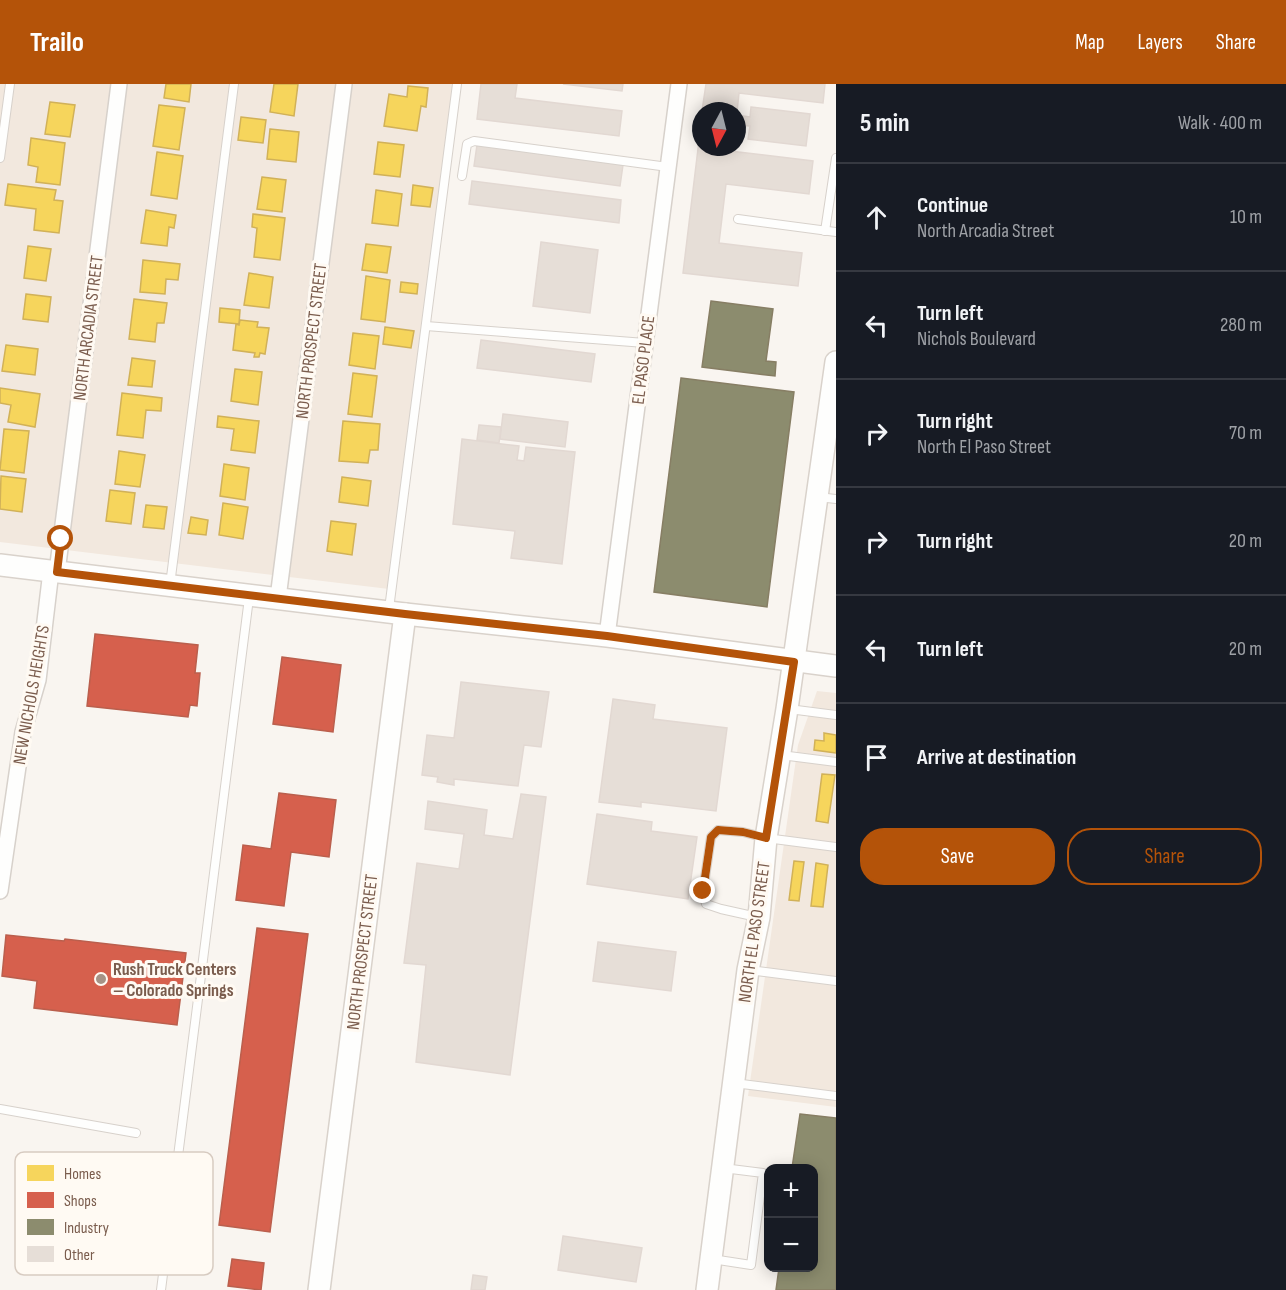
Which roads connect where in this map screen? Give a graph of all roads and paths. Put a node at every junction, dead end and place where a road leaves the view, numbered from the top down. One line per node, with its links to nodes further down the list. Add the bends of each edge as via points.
1 (10, 84): 7 (lane)
2 (119, 84): 19 (street, NORTH ARCADIA STREET)
3 (234, 84): 20 (lane)
4 (344, 84): 22 (street, NORTH PROSPECT STREET)
5 (457, 84): 14 (lane)
6 (679, 84): 9 (street, EL PASO PLACE)
7 (0, 158)
8 (836, 158): 12 (lane)
9 (668, 167): 10 (lane, via 474,141 467,144); 15 (street, EL PASO PLACE)
10 (462, 176)
11 (738, 219): 12 (lane)
12 (825, 231): 13 (lane)
13 (836, 232)
14 (426, 326): 15 (lane); 23 (lane)
15 (645, 343): 24 (street, EL PASO PLACE)
16 (836, 362): 17 (street, NORTH EL PASO STREET)
17 (826, 498): 25 (street, NORTH EL PASO STREET)
18 (0, 565): 19 (street)
19 (54, 572): 20 (street); 33 (street, NEW NICHOLS HEIGHTS, via 38,680 23,732)
20 (170, 585): 21 (street)
21 (249, 595): 22 (street); 41 (lane)
22 (278, 598): 23 (street)
23 (397, 613): 24 (street); 46 (street, NORTH PROSPECT STREET)
24 (607, 636): 25 (street)
25 (794, 662): 26 (street); 27 (street, NORTH EL PASO STREET)
26 (836, 666)
27 (788, 709): 28 (lane); 29 (street, NORTH EL PASO STREET)
28 (836, 715)
29 (779, 755): 30 (lane); 31 (street, NORTH EL PASO STREET)
30 (836, 762)
31 (766, 838): 32 (lane); 34 (street, NORTH EL PASO STREET); 34 (lane, via 718,830 711,837 703,891 706,904)
32 (836, 847)
33 (0, 891)
34 (759, 917): 35 (street, NORTH EL PASO STREET)
35 (748, 970): 36 (lane); 37 (street, NORTH EL PASO STREET)
36 (836, 981)
37 (732, 1083): 38 (lane); 42 (street, NORTH EL PASO STREET)
38 (836, 1096)
39 (0, 1109): 40 (lane)
40 (136, 1133)
41 (178, 1152)
42 (722, 1168): 43 (street, NORTH EL PASO STREET); 43 (lane, via 763,1173 751,1265)
43 (711, 1259): 47 (street, NORTH EL PASO STREET)
44 (163, 1275): 45 (lane)
45 (161, 1290)
46 (319, 1290)
47 (707, 1290)

